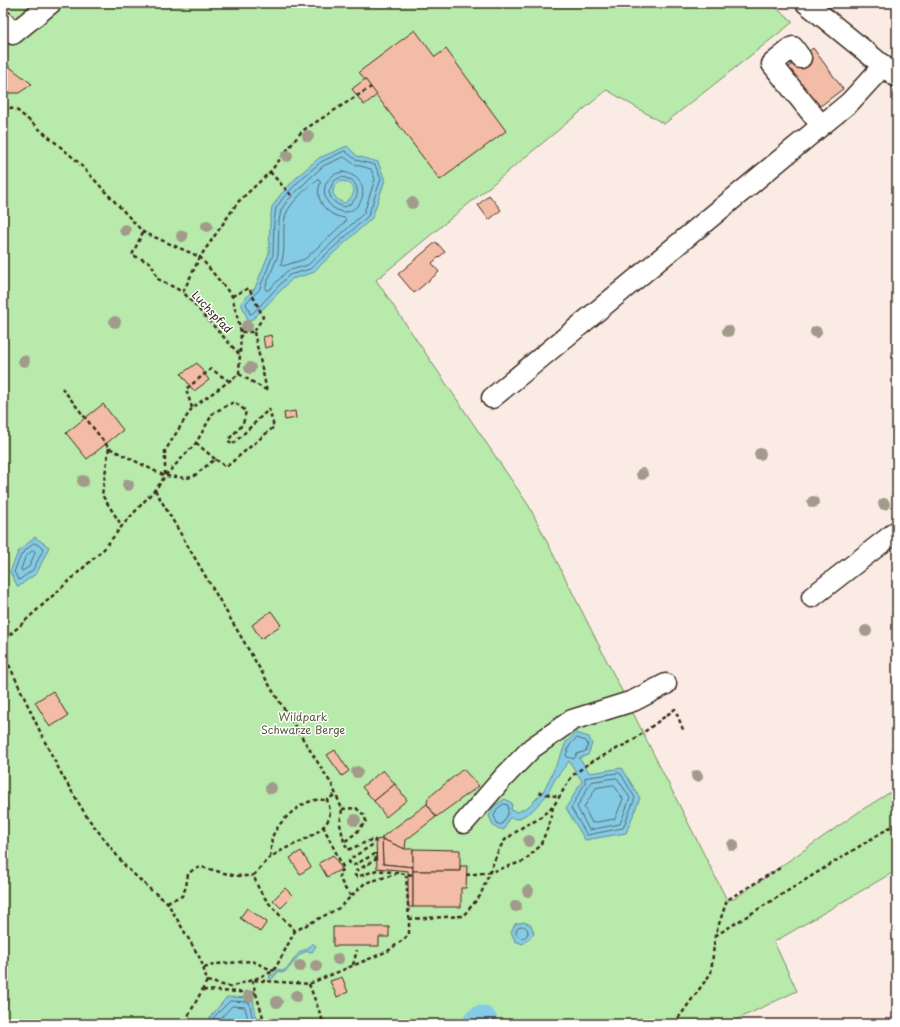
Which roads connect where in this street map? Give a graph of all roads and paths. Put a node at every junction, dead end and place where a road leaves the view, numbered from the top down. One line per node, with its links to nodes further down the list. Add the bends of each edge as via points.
1 (51, 3): 3 (street, via 13,34)
2 (806, 3): 5 (street)
3 (3, 21)
4 (801, 58): 8 (street, via 793,47 772,64)
5 (890, 72): 8 (street)
6 (371, 87): 9 (path, Luchspfad, via 302,132)
7 (3, 105): 11 (path, via 18,111 76,160)
8 (821, 126): 21 (street)
9 (270, 172): 10 (path); 12 (path, Luchspfad, via 238,202)
10 (291, 196)
11 (143, 232): 12 (path); 13 (path, via 132,255 152,263 158,279)
12 (200, 257): 13 (path, Luchspfad); 14 (path)
13 (183, 292): 17 (path, Luchspfad)
14 (232, 296): 15 (path); 16 (path, via 249,288 251,291 263,317)
15 (241, 332): 16 (path); 17 (path)
16 (254, 332): 18 (path, via 266,391)
17 (240, 354): 18 (path)
18 (239, 374): 19 (path)
19 (229, 381): 22 (path); 22 (path, via 211,369 186,389)
20 (62, 388): 24 (path)
21 (492, 398)
22 (192, 408): 26 (path, via 165,451)
23 (196, 444): 25 (path); 25 (path, via 213,413 234,402 246,411 243,424 228,440 232,445 269,409 274,427 226,467); 26 (path)
24 (109, 448): 26 (path); 28 (path, via 102,495)
25 (215, 459): 26 (path, via 194,476)
26 (165, 476): 27 (path)
27 (155, 490): 28 (path); 36 (path)
28 (122, 526): 31 (path, via 104,549)
29 (897, 530): 30 (street)
30 (812, 597)
31 (3, 641)
32 (3, 652): 54 (path, via 47,747 87,817 126,866)
33 (666, 684): 41 (street, via 633,701 572,720 532,748)
34 (684, 732): 37 (path, via 675,709 632,741 589,763 572,776)
35 (539, 792): 37 (path)
36 (336, 794): 38 (path); 40 (path)
37 (559, 797): 39 (path)
38 (327, 800): 43 (path, via 329,817); 45 (path, via 304,804 285,818 274,833)
39 (553, 806): 47 (path, via 537,820 505,840); 47 (path, via 549,825 540,846 524,861)
40 (342, 809): 44 (path, via 340,824); 44 (path, via 356,808 364,815 366,821)
41 (464, 823)
42 (897, 823): 57 (path)
43 (323, 826): 45 (path, via 313,835); 53 (path, via 344,869 339,872 344,888)
44 (344, 842): 48 (path, via 348,850 375,840 374,844 350,859 349,862 354,865 374,854 376,857 356,871 357,877 377,870)
45 (270, 857): 49 (path)
46 (780, 868): 57 (path, via 727,900)
47 (491, 872): 52 (path); 55 (path, via 480,896 463,916)
48 (398, 873): 50 (path); 53 (path, via 365,883)
49 (254, 875): 54 (path, via 241,876 198,868 188,874 182,896); 56 (path, via 264,898)
50 (406, 875): 51 (path); 55 (path)
51 (413, 875)
52 (466, 875)
53 (352, 896): 56 (path, via 339,908)
54 (167, 902): 60 (path)
55 (409, 919): 59 (path, via 409,935 388,951)
56 (295, 931): 61 (path)
57 (715, 936): 70 (path, via 711,973)
58 (357, 950): 59 (path)
59 (354, 965): 64 (path)
60 (204, 968): 61 (path, via 216,964 252,961); 63 (path)
61 (274, 971): 62 (path)
62 (252, 980): 63 (path, via 230,987); 64 (path); 66 (path)
63 (207, 981): 65 (path)
64 (309, 984): 69 (path)
65 (203, 990): 66 (path); 67 (path)
66 (256, 993): 68 (path)
67 (184, 1024)
68 (265, 1024)
69 (324, 1024)
70 (674, 1024)

